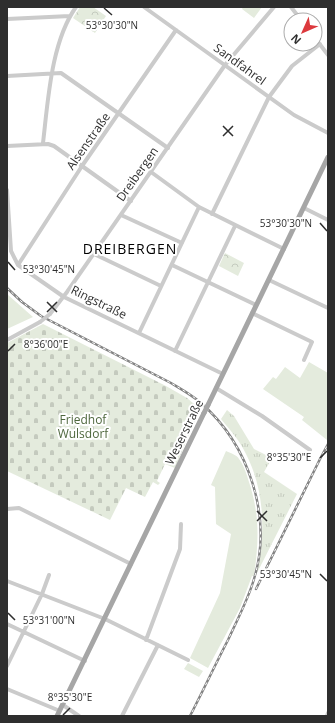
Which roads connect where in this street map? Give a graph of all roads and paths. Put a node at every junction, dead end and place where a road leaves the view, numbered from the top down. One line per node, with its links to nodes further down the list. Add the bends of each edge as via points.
1 (76, 7): 4 (street)
2 (274, 7): 8 (street, Dreibergen)
3 (146, 8): 6 (street, Sandfahrel)
4 (70, 16): 5 (street); 9 (street)
5 (7, 19)
6 (176, 30): 8 (street, Sandfahrel); 12 (street, Alsenstraße)
7 (310, 52): 11 (street, via 292,66)
8 (225, 65): 11 (street, Sandfahrel); 16 (street, Dreibergen)
9 (51, 74): 10 (street); 12 (street, via 61,74); 14 (street)
10 (7, 76)
11 (269, 97): 13 (street, Sandfahrel, via 301,120); 25 (street)
12 (119, 114): 16 (street); 18 (street, Alsenstraße)
13 (328, 132)
14 (43, 143): 15 (street); 18 (street, via 54,146)
15 (7, 146)
16 (168, 148): 20 (street, Dreibergen)
17 (328, 156): 19 (main road, Weserstraße)
18 (82, 166): 22 (street); 32 (street, Alsenstraße)
19 (326, 167): 24 (main road, Weserstraße)
20 (151, 172): 22 (street, Dreibergen); 23 (street)
21 (7, 190): 32 (street, via 11,251)
22 (131, 201): 26 (street, Dreibergen)
23 (199, 206): 25 (street); 29 (street)
24 (304, 208): 27 (street); 30 (main road, Weserstraße)
25 (212, 214): 28 (street)
26 (121, 215): 29 (street); 31 (street, Dreibergen)
27 (328, 220)
28 (235, 226): 30 (street); 35 (street)
29 (182, 244): 33 (street)
30 (284, 249): 34 (main road, Weserstraße)
31 (94, 254): 36 (street); 37 (street, Dreibergen)
32 (18, 265): 37 (street, Ringstraße)
33 (172, 265): 35 (street); 36 (street)
34 (269, 280): 38 (main road, Weserstraße); 39 (street)
35 (208, 283): 38 (street); 43 (street)
36 (161, 286): 41 (street)
37 (64, 297): 41 (street, Ringstraße); 42 (street, Dreibergen, bridge, via 40,322)
38 (256, 305): 40 (main road, Weserstraße)
39 (328, 308)
40 (252, 313): 44 (street, via 312,342); 45 (main road, Weserstraße)
41 (139, 333): 43 (street, Ringstraße)
42 (7, 340)
43 (175, 351): 45 (street, Ringstraße)
44 (304, 360)
45 (223, 374): 46 (main road, Weserstraße)
46 (216, 388): 47 (street); 50 (main road, Weserstraße, bridge)
47 (310, 450)
48 (7, 509): 50 (street, via 19,508)
49 (181, 524): 57 (street, via 180,549)
50 (131, 564): 54 (main road, Weserstraße)
51 (49, 575): 53 (street)
52 (7, 581): 53 (street)
53 (42, 594): 54 (street); 56 (street)
54 (105, 619): 57 (street); 60 (main road, Weserstraße)
55 (7, 624): 56 (street)
56 (23, 632): 60 (street); 61 (street)
57 (146, 640): 58 (street)
58 (158, 645): 59 (street); 67 (street)
59 (188, 660)
60 (85, 661): 63 (main road, Weserstraße)
61 (7, 666)
62 (7, 689): 65 (street)
63 (63, 705): 65 (main road, Weserstraße); 66 (street)
64 (328, 713): 68 (street)
65 (58, 714)
66 (78, 716)
67 (122, 716)
68 (327, 716)

